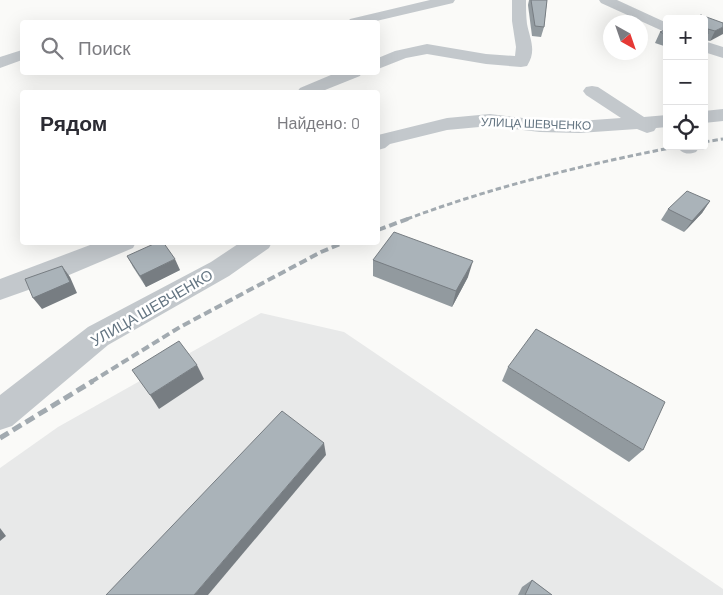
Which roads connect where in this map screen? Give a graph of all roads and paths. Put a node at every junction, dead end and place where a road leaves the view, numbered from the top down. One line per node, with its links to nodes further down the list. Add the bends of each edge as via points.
1 (448, 0): 4 (street)
2 (519, 0): 10 (street, via 519,20 525,45 521,62 427,49 401,54)
3 (606, 0): 5 (street)
4 (363, 20)
5 (663, 27)
6 (708, 47): 7 (street)
7 (723, 53)
8 (20, 57): 9 (street)
9 (0, 63)
10 (380, 63)
11 (347, 75): 12 (street)
12 (311, 90)
13 (592, 91): 17 (street)
14 (723, 115): 15 (street)
15 (708, 117)
16 (663, 121): 17 (street, УЛИЦА ШЕВЧЕНКО)
17 (641, 124): 18 (street); 19 (street, УЛИЦА ШЕВЧЕНКО, via 550,126 490,120 447,124)
18 (663, 134)
19 (380, 142)
20 (117, 245): 22 (street)
21 (256, 245): 23 (street, УЛИЦА ШЕВЧЕНКО, via 220,269 98,336)
22 (0, 290)
23 (0, 414)

